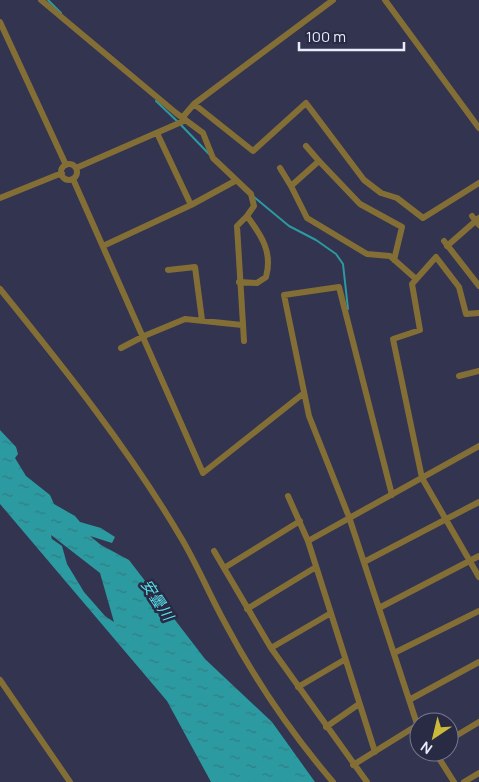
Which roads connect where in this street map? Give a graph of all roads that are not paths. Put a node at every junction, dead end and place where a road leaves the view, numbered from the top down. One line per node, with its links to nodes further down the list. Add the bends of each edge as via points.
1 (42, 0): 6 (street)
2 (333, 0): 5 (street)
3 (385, 0): 7 (street)
4 (0, 22): 11 (street)
5 (194, 104): 6 (street); 17 (street, via 253,151 306,103 364,180 373,188 403,202 422,218)
6 (184, 119): 8 (street); 16 (street, via 203,133 213,158)
7 (479, 128)
8 (157, 133): 12 (street); 20 (street)
9 (306, 146): 10 (street)
10 (319, 161): 18 (street); 24 (street, via 360,204 402,227)
11 (66, 165): 12 (street); 14 (street)
12 (76, 168): 15 (street)
13 (280, 168): 18 (street)
14 (62, 173): 15 (street, via 66,179); 19 (street)
15 (73, 179): 23 (street)
16 (235, 181): 20 (street); 21 (street, via 251,194 254,206)
17 (479, 183)
18 (291, 186): 24 (street, via 307,218 367,254 390,256)
19 (0, 198)
20 (191, 205): 23 (street)
21 (247, 216): 27 (street, via 236,226); 27 (street, via 264,240 269,268 266,277 257,282)
22 (477, 220): 28 (street, via 446,244)
23 (103, 246): 33 (street)
24 (394, 260): 26 (street)
25 (168, 270): 31 (street, via 195,267)
26 (416, 279): 30 (street, via 436,257 459,287 466,314); 40 (street, via 412,284 420,330 393,339)
27 (239, 282): 32 (street)
28 (479, 286)
29 (0, 289): 77 (street, via 64,367 152,492 180,535 225,623 270,698)
30 (479, 313)
31 (202, 320): 32 (street); 33 (street, via 185,319)
32 (242, 325): 34 (street)
33 (144, 336): 35 (street); 38 (street, via 204,473)
34 (244, 341)
35 (121, 348)
36 (479, 371): 37 (street)
37 (459, 376)
38 (304, 393): 41 (street, via 284,295 339,287); 44 (street, via 308,416)
39 (479, 446): 40 (street)
40 (422, 478): 41 (street); 45 (street)
41 (392, 495): 44 (street)
42 (288, 496): 46 (street)
43 (479, 502): 45 (street)
44 (349, 517): 47 (street); 51 (street)
45 (446, 520): 50 (street); 51 (street)
46 (300, 521): 47 (street); 53 (street)
47 (308, 541): 52 (street)
48 (214, 551): 53 (street)
49 (479, 556): 50 (street)
50 (470, 561): 54 (street); 55 (street)
51 (364, 562): 55 (street)
52 (316, 567): 56 (street); 58 (street)
53 (224, 568): 56 (street)
54 (479, 578)
55 (379, 608): 60 (street)
56 (247, 609): 59 (street)
57 (479, 610): 60 (street)
58 (331, 612): 59 (street); 61 (street)
59 (271, 648): 64 (street)
60 (394, 653): 65 (street)
61 (344, 660): 64 (street); 66 (street)
62 (479, 662): 65 (street)
63 (0, 680): 76 (street)
64 (298, 687): 69 (street)
65 (409, 700): 67 (street)
66 (359, 704): 69 (street); 72 (street)
67 (413, 712)
68 (479, 722): 71 (street)
69 (326, 726): 74 (street)
70 (409, 733): 72 (street)
71 (459, 734)
72 (375, 752): 74 (street)
73 (441, 762): 79 (street)
74 (353, 765): 78 (street)
75 (479, 773): 80 (street)
76 (70, 782)
77 (333, 782)
78 (367, 782)
79 (454, 782)
80 (464, 782)

